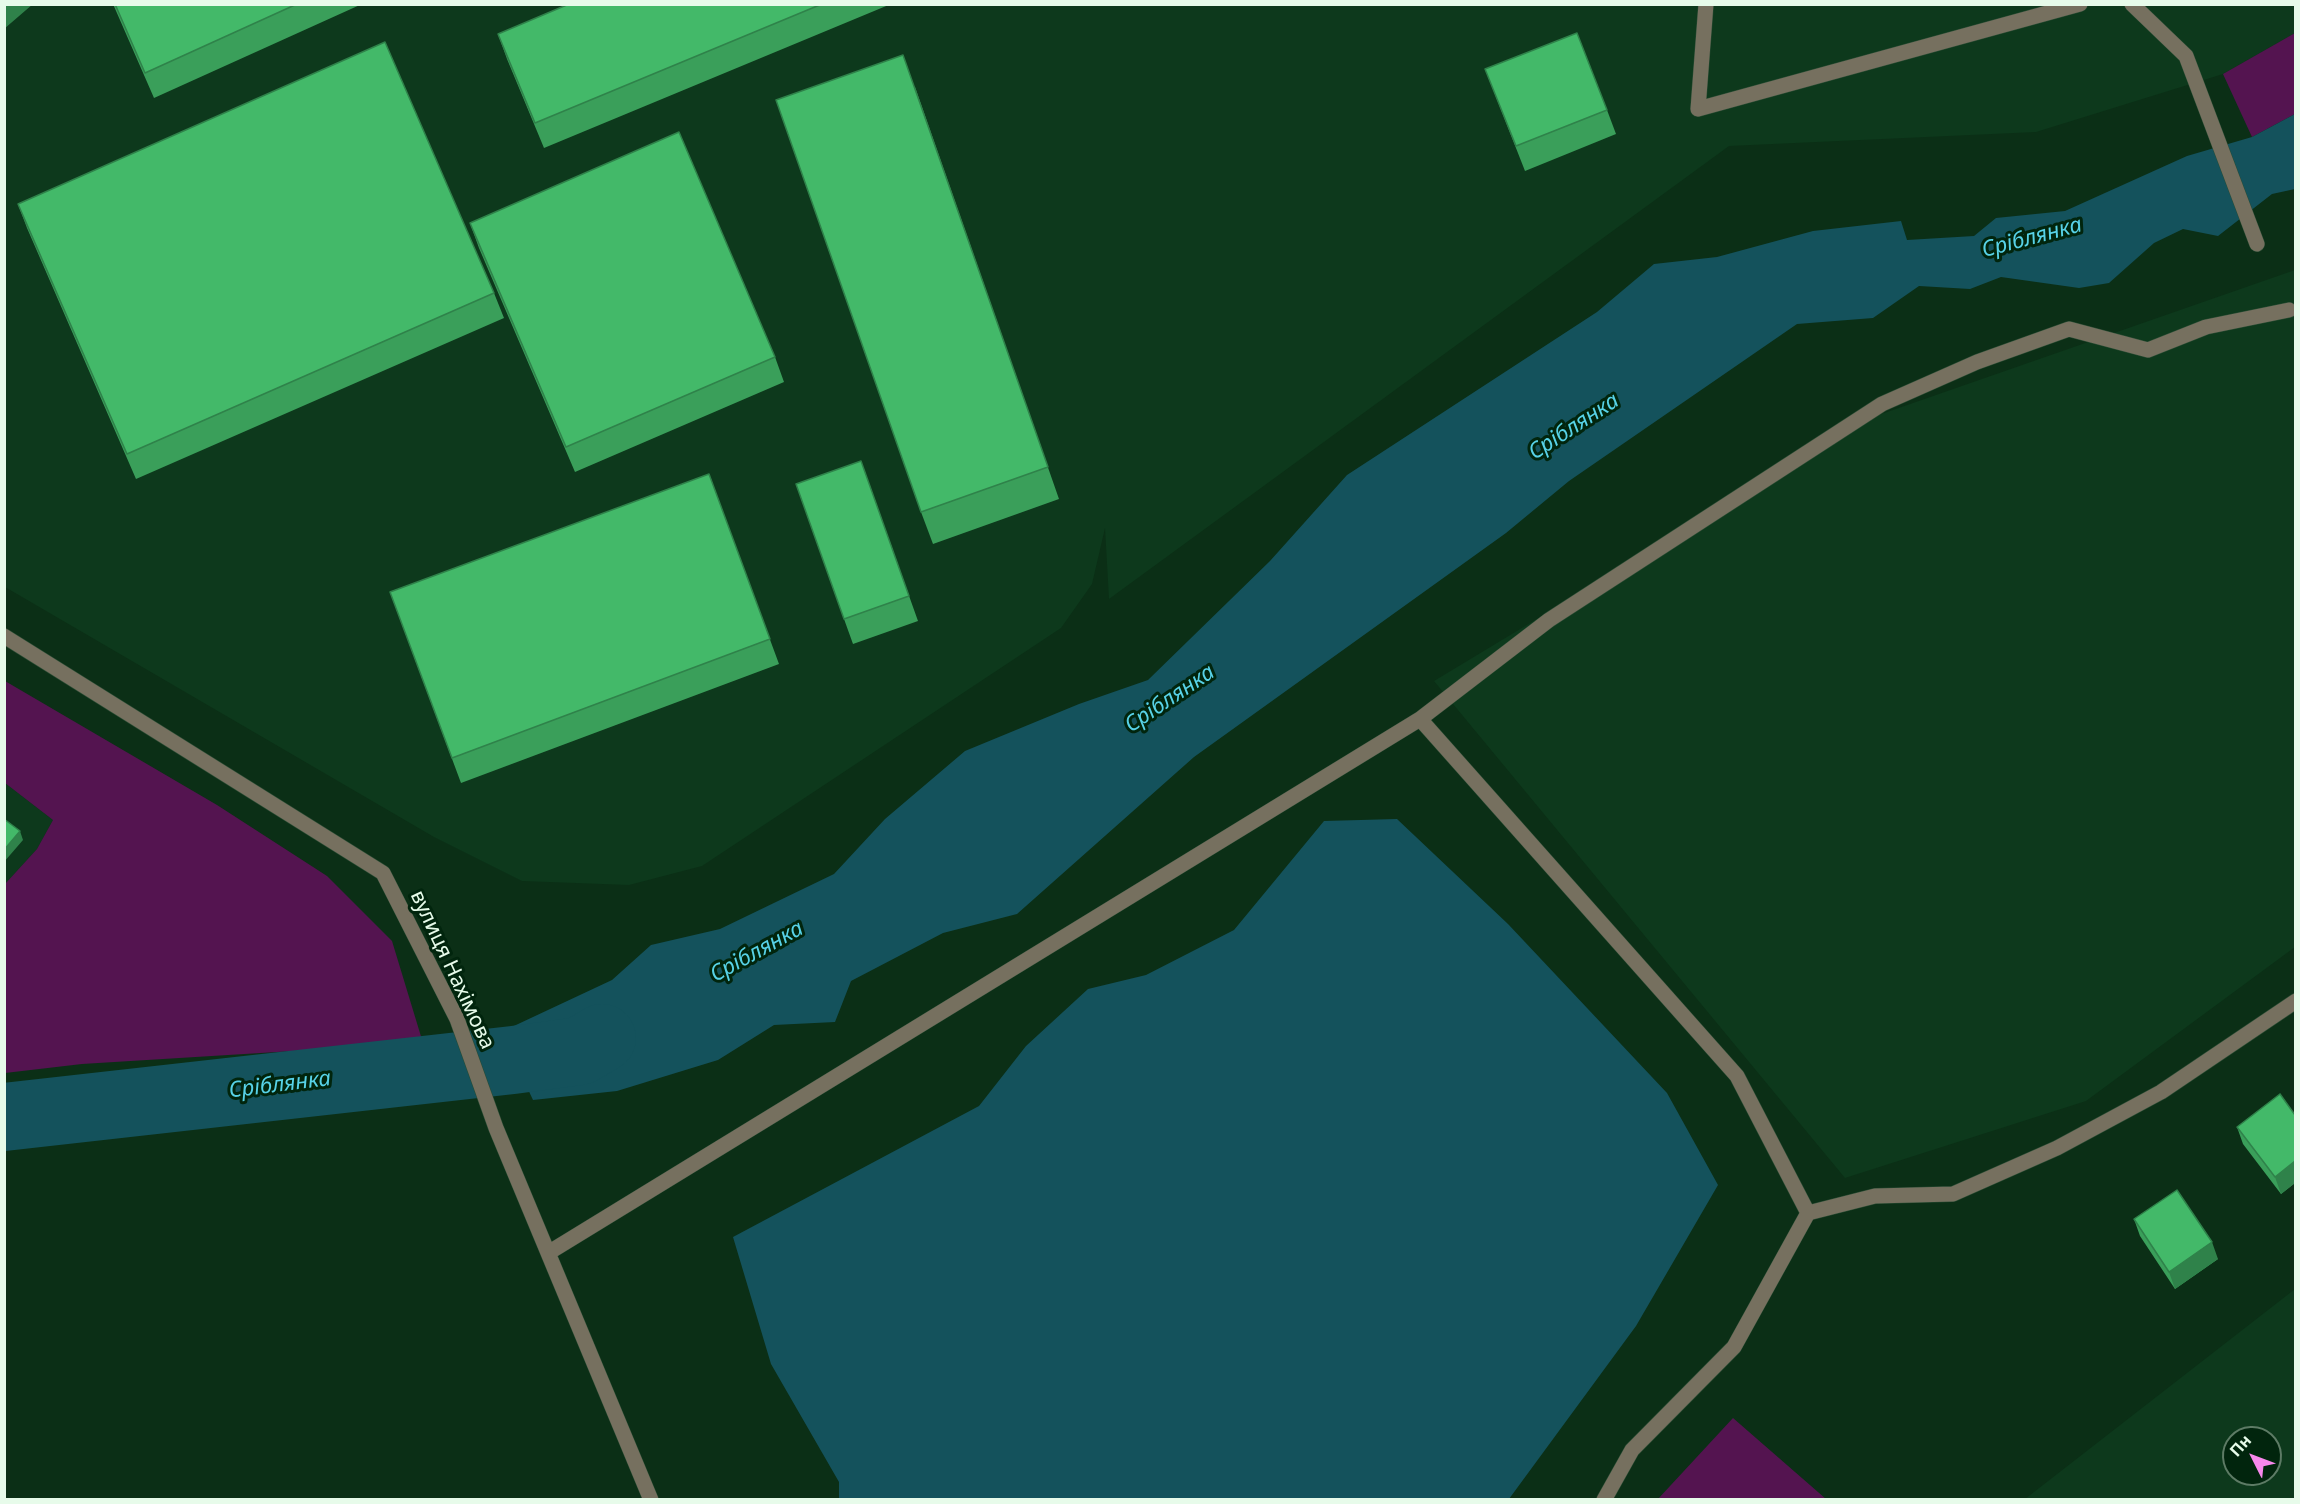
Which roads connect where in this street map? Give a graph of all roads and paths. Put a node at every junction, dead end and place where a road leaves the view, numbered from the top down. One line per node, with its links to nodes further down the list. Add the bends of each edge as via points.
1 (1706, 4): 2 (street, via 1698,110)
2 (2080, 4)
3 (2132, 4): 4 (street, via 2186,56)
4 (2257, 244)
5 (2289, 310): 7 (street, via 2206,327 2148,350 2069,328 1977,362 1882,404 1549,620)
6 (4, 636): 10 (street, вулиця Нахімова, via 383,873 457,1019 496,1128)
7 (1420, 719): 9 (street, via 1737,1076); 10 (street)
8 (2295, 1001): 9 (street, via 2161,1092 2057,1148 1953,1194 1875,1196)
9 (1808, 1213): 12 (street, via 1734,1347 1632,1450)
10 (548, 1253): 11 (street, вулиця Нахімова)
11 (651, 1500)
12 (1604, 1500)

